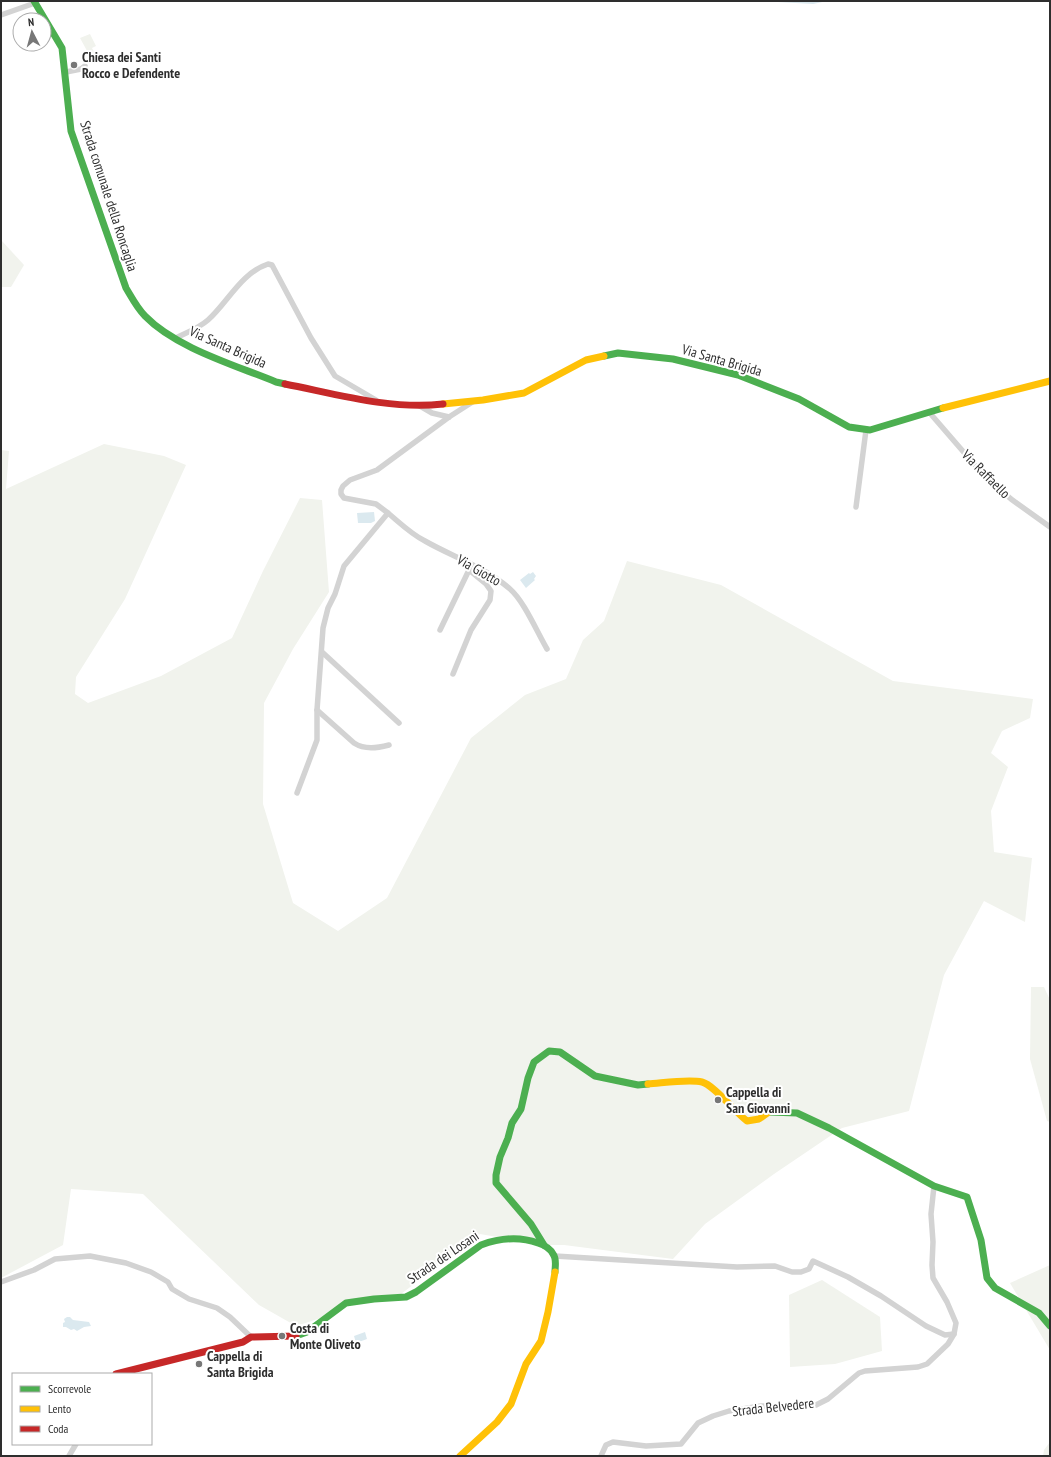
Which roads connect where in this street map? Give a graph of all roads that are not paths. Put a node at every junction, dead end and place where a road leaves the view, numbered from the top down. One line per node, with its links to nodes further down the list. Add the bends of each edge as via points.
1 (34, 2): 2 (street); 4 (street, Strada comunale della Roncaglia, via 60,44)
2 (1, 15)
3 (86, 66): 4 (street)
4 (66, 72): 5 (street, Strada comunale della Roncaglia, via 71,131 126,288 146,317)
5 (176, 338): 8 (street, Via Santa Brigida, via 199,351 276,382); 8 (street, Via Santa Brigida, via 208,320 244,279 261,266 272,265 311,338 335,376)
6 (1050, 382): 10 (street, Via Santa Brigida)
7 (475, 401): 9 (street, Via Santa Brigida); 11 (street); 12 (street, Via Santa Brigida, via 524,393 586,360 618,353 673,359 738,375 799,399 849,428)
8 (380, 403): 9 (street, Via Santa Brigida)
9 (418, 405): 11 (street, via 432,413)
10 (929, 412): 12 (street, Via Santa Brigida); 15 (street, Via Raffaello, via 980,471 1011,499)
11 (449, 417): 14 (street, Via Giotto, via 377,470 350,480 343,486 341,494 344,498 376,504)
12 (866, 430): 13 (street)
13 (856, 507)
14 (388, 513): 16 (street, Via Giotto, via 424,541); 20 (street, via 344,566 328,608 323,628)
15 (1050, 527)
16 (467, 562): 17 (street); 19 (street, Via Giotto, via 511,589)
17 (469, 570): 18 (street); 21 (street, via 491,591 490,600 471,630)
18 (440, 630)
19 (546, 649)
20 (322, 652): 22 (street); 23 (street)
21 (453, 674)
22 (317, 710): 24 (street, via 360,747); 25 (street, via 317,740)
23 (399, 723)
24 (389, 746)
25 (297, 793)
26 (934, 1186): 27 (street, via 797,1113 770,1111 759,1119 747,1120 703,1082 631,1084 595,1076 560,1052 549,1051 534,1062 521,1108 512,1123 496,1175 496,1183 523,1214); 30 (street, via 967,1197 981,1240 987,1278 995,1288 1039,1314); 31 (street, via 931,1214 933,1278 954,1318)
27 (544, 1245): 28 (street); 32 (street, Strada dei Losani, via 512,1237 491,1241 481,1245 406,1297 374,1298 346,1303 299,1336)
28 (555, 1256): 31 (street, via 737,1267 775,1266 792,1272 809,1269 813,1261 881,1296 926,1326 945,1335); 36 (street, via 556,1265 541,1343 526,1364 508,1408)
29 (1, 1282): 32 (street, via 55,1259 90,1256 126,1263 151,1272 189,1299 217,1308)
30 (1050, 1326)
31 (954, 1334): 37 (street, Strada Belvedere, via 948,1344 927,1364 911,1369 859,1373 828,1399 816,1404 766,1405 729,1411 702,1420 681,1444 646,1446 613,1442 606,1445)
32 (251, 1337): 33 (street, Strada dei Losani, via 243,1342)
33 (119, 1373)
34 (75, 1445): 35 (street)
35 (69, 1456)
36 (460, 1456)
37 (601, 1456)

